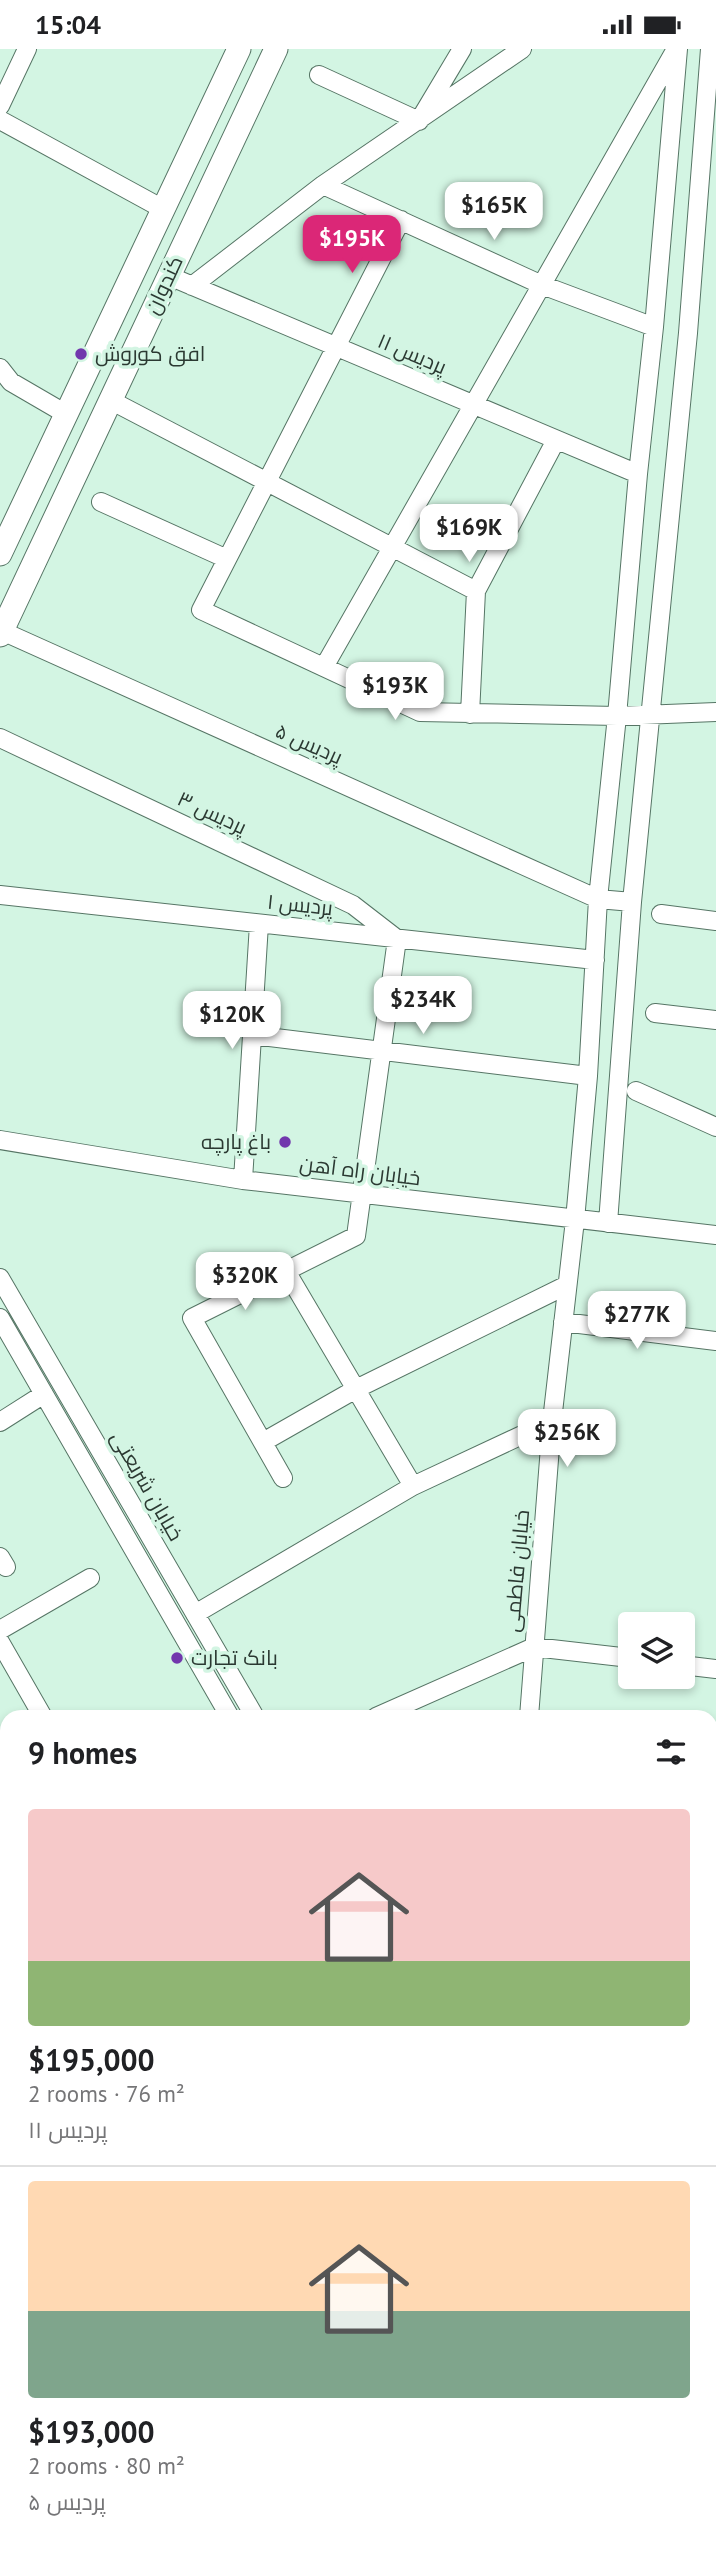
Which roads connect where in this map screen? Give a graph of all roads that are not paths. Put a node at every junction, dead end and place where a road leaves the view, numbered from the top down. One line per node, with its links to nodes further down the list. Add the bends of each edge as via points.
1 (27, 49): 9 (street)
2 (239, 49): 13 (main road, کندوان)
3 (462, 49): 11 (street)
4 (522, 49): 11 (street)
5 (677, 49): 16 (street); 18 (street, خیابان فاطمی)
6 (710, 49): 38 (street, via 688,333)
7 (271, 51): 15 (main road, کندوان)
8 (319, 75): 11 (street)
9 (0, 106)
10 (0, 120): 13 (street)
11 (419, 121): 12 (street)
12 (323, 185): 14 (street); 17 (street)
13 (163, 209): 21 (main road, کندوان)
14 (401, 220): 16 (street); 19 (street)
15 (169, 276): 17 (street, پردیس ۱۱); 22 (main road, کندوان)
16 (541, 285): 18 (street); 23 (street)
17 (192, 286): 19 (street, پردیس ۱۱)
18 (654, 327): 26 (street, خیابان فاطمی)
19 (337, 347): 23 (street, پردیس ۱۱); 27 (street)
20 (0, 368): 24 (street, via 11,382)
21 (79, 386): 22 (main road); 24 (main road, کندوان)
22 (110, 400): 27 (street); 33 (main road, کندوان)
23 (473, 406): 25 (street, پردیس ۱۱); 29 (street)
24 (66, 414): 30 (main road, کندوان)
25 (556, 439): 26 (street, پردیس ۱۱); 32 (street)
26 (638, 474): 37 (street, خیابان فاطمی)
27 (268, 482): 29 (street); 31 (street)
28 (101, 502): 31 (street)
29 (392, 547): 32 (street); 34 (street)
30 (0, 554)
31 (227, 559): 34 (street, via 201,610)
32 (476, 591): 36 (street)
33 (1, 633): 41 (street, پردیس ۵)
34 (324, 667): 36 (street, via 420,712)
35 (716, 712): 38 (street)
36 (470, 714): 37 (street)
37 (617, 716): 38 (street); 41 (street, خیابان فاطمی)
38 (650, 716): 42 (street)
39 (0, 738): 46 (street, پردیس ۳, via 353,905)
40 (0, 895): 45 (street, پردیس ۱)
41 (598, 899): 42 (street, پردیس ۵); 47 (street, خیابان فاطمی)
42 (632, 902): 59 (street)
43 (661, 914): 44 (street)
44 (716, 921)
45 (259, 923): 46 (street, پردیس ۱); 50 (street)
46 (397, 939): 47 (street, پردیس ۱); 51 (street)
47 (595, 960): 52 (street, خیابان فاطمی)
48 (655, 1013): 49 (street)
49 (716, 1020)
50 (252, 1035): 51 (street); 56 (street)
51 (382, 1050): 52 (street); 57 (street)
52 (588, 1076): 58 (street, خیابان فاطمی)
53 (636, 1091): 54 (street)
54 (716, 1127)
55 (0, 1140): 56 (street, خیابان راه آهن)
56 (243, 1180): 57 (street, خیابان راه آهن)
57 (361, 1194): 58 (street, خیابان راه آهن); 61 (street, via 356,1236)
58 (575, 1220): 59 (street, خیابان راه آهن); 63 (street, خیابان فاطمی)
59 (608, 1223): 60 (street, خیابان راه آهن)
60 (716, 1235)
61 (286, 1271): 67 (street); 71 (street, via 192,1318)
62 (0, 1278): 75 (street, خیابان شریعتی)
63 (567, 1285): 65 (street, خیابان فاطمی); 67 (street)
64 (0, 1318): 68 (street, خیابان شریعتی)
65 (563, 1322): 66 (street); 69 (street, خیابان فاطمی)
66 (716, 1341)
67 (356, 1389): 71 (street); 73 (street)
68 (44, 1394): 70 (street); 83 (street, خیابان شریعتی)
69 (552, 1420): 73 (street); 78 (street, خیابان فاطمی)
70 (0, 1422)
71 (263, 1442): 72 (street)
72 (283, 1478)
73 (413, 1486): 75 (street)
74 (90, 1578): 76 (street)
75 (195, 1614): 84 (street, خیابان شریعتی)
76 (0, 1630)
77 (0, 1642): 82 (street)
78 (534, 1647): 79 (street); 85 (street); 86 (street, خیابان فاطمی)
79 (618, 1657)
80 (695, 1667): 81 (street)
81 (716, 1669)
82 (39, 1710)
83 (226, 1710)
84 (251, 1710)
85 (392, 1710)
86 (530, 1710)

